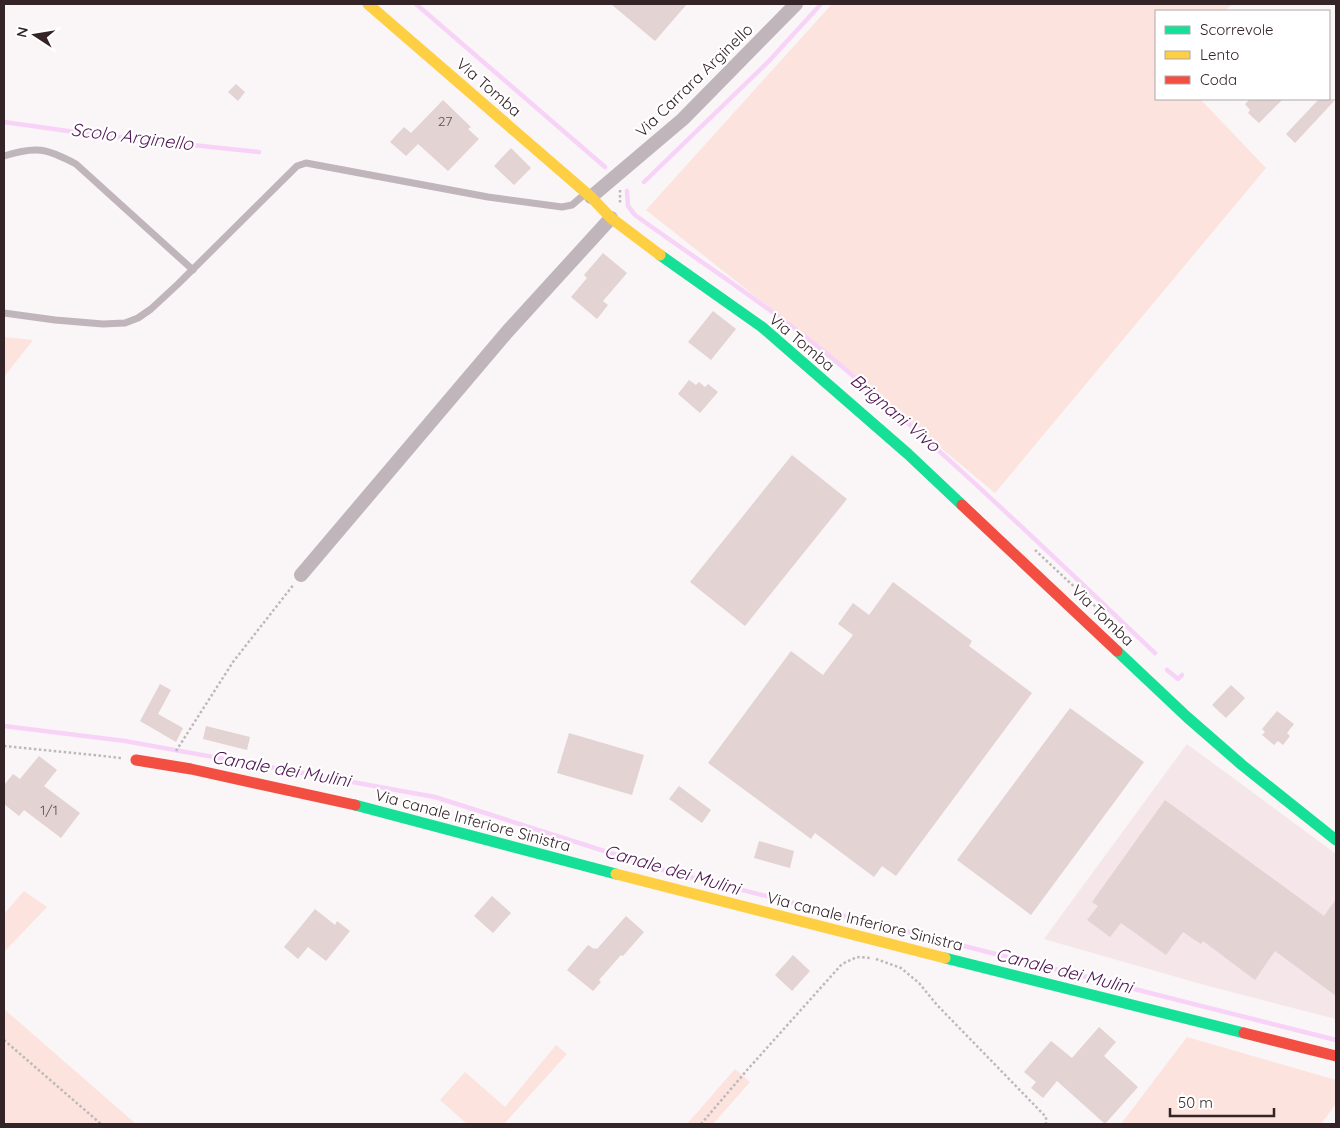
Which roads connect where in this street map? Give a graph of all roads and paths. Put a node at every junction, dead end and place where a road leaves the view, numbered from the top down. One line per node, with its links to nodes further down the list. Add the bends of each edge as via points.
1 (368, 4): 4 (street, Via Tomba)
2 (796, 4): 4 (street, Via Carrara Arginello, via 683,119)
3 (4, 156): 6 (lane, via 39,149 56,153 76,164)
4 (589, 195): 5 (street, Via Tomba); 6 (lane, via 562,207 488,197 306,163 298,166)
5 (611, 218): 8 (street, via 507,332); 12 (street, Via Tomba, via 762,328 908,454 1187,717)
6 (193, 270): 7 (lane, via 151,310 125,323 103,324)
7 (4, 313)
8 (301, 575): 10 (path, via 233,662)
9 (4, 746): 11 (path)
10 (172, 756)
11 (136, 760): 14 (street, Via canale Inferiore Sinistra, via 363,807 820,927)
12 (1336, 840)
13 (4, 1040): 15 (path)
14 (1336, 1056)
15 (102, 1124)
16 (701, 1124): 17 (path, via 842,964 857,957 872,958 901,968 1046,1116)
17 (1046, 1124)

